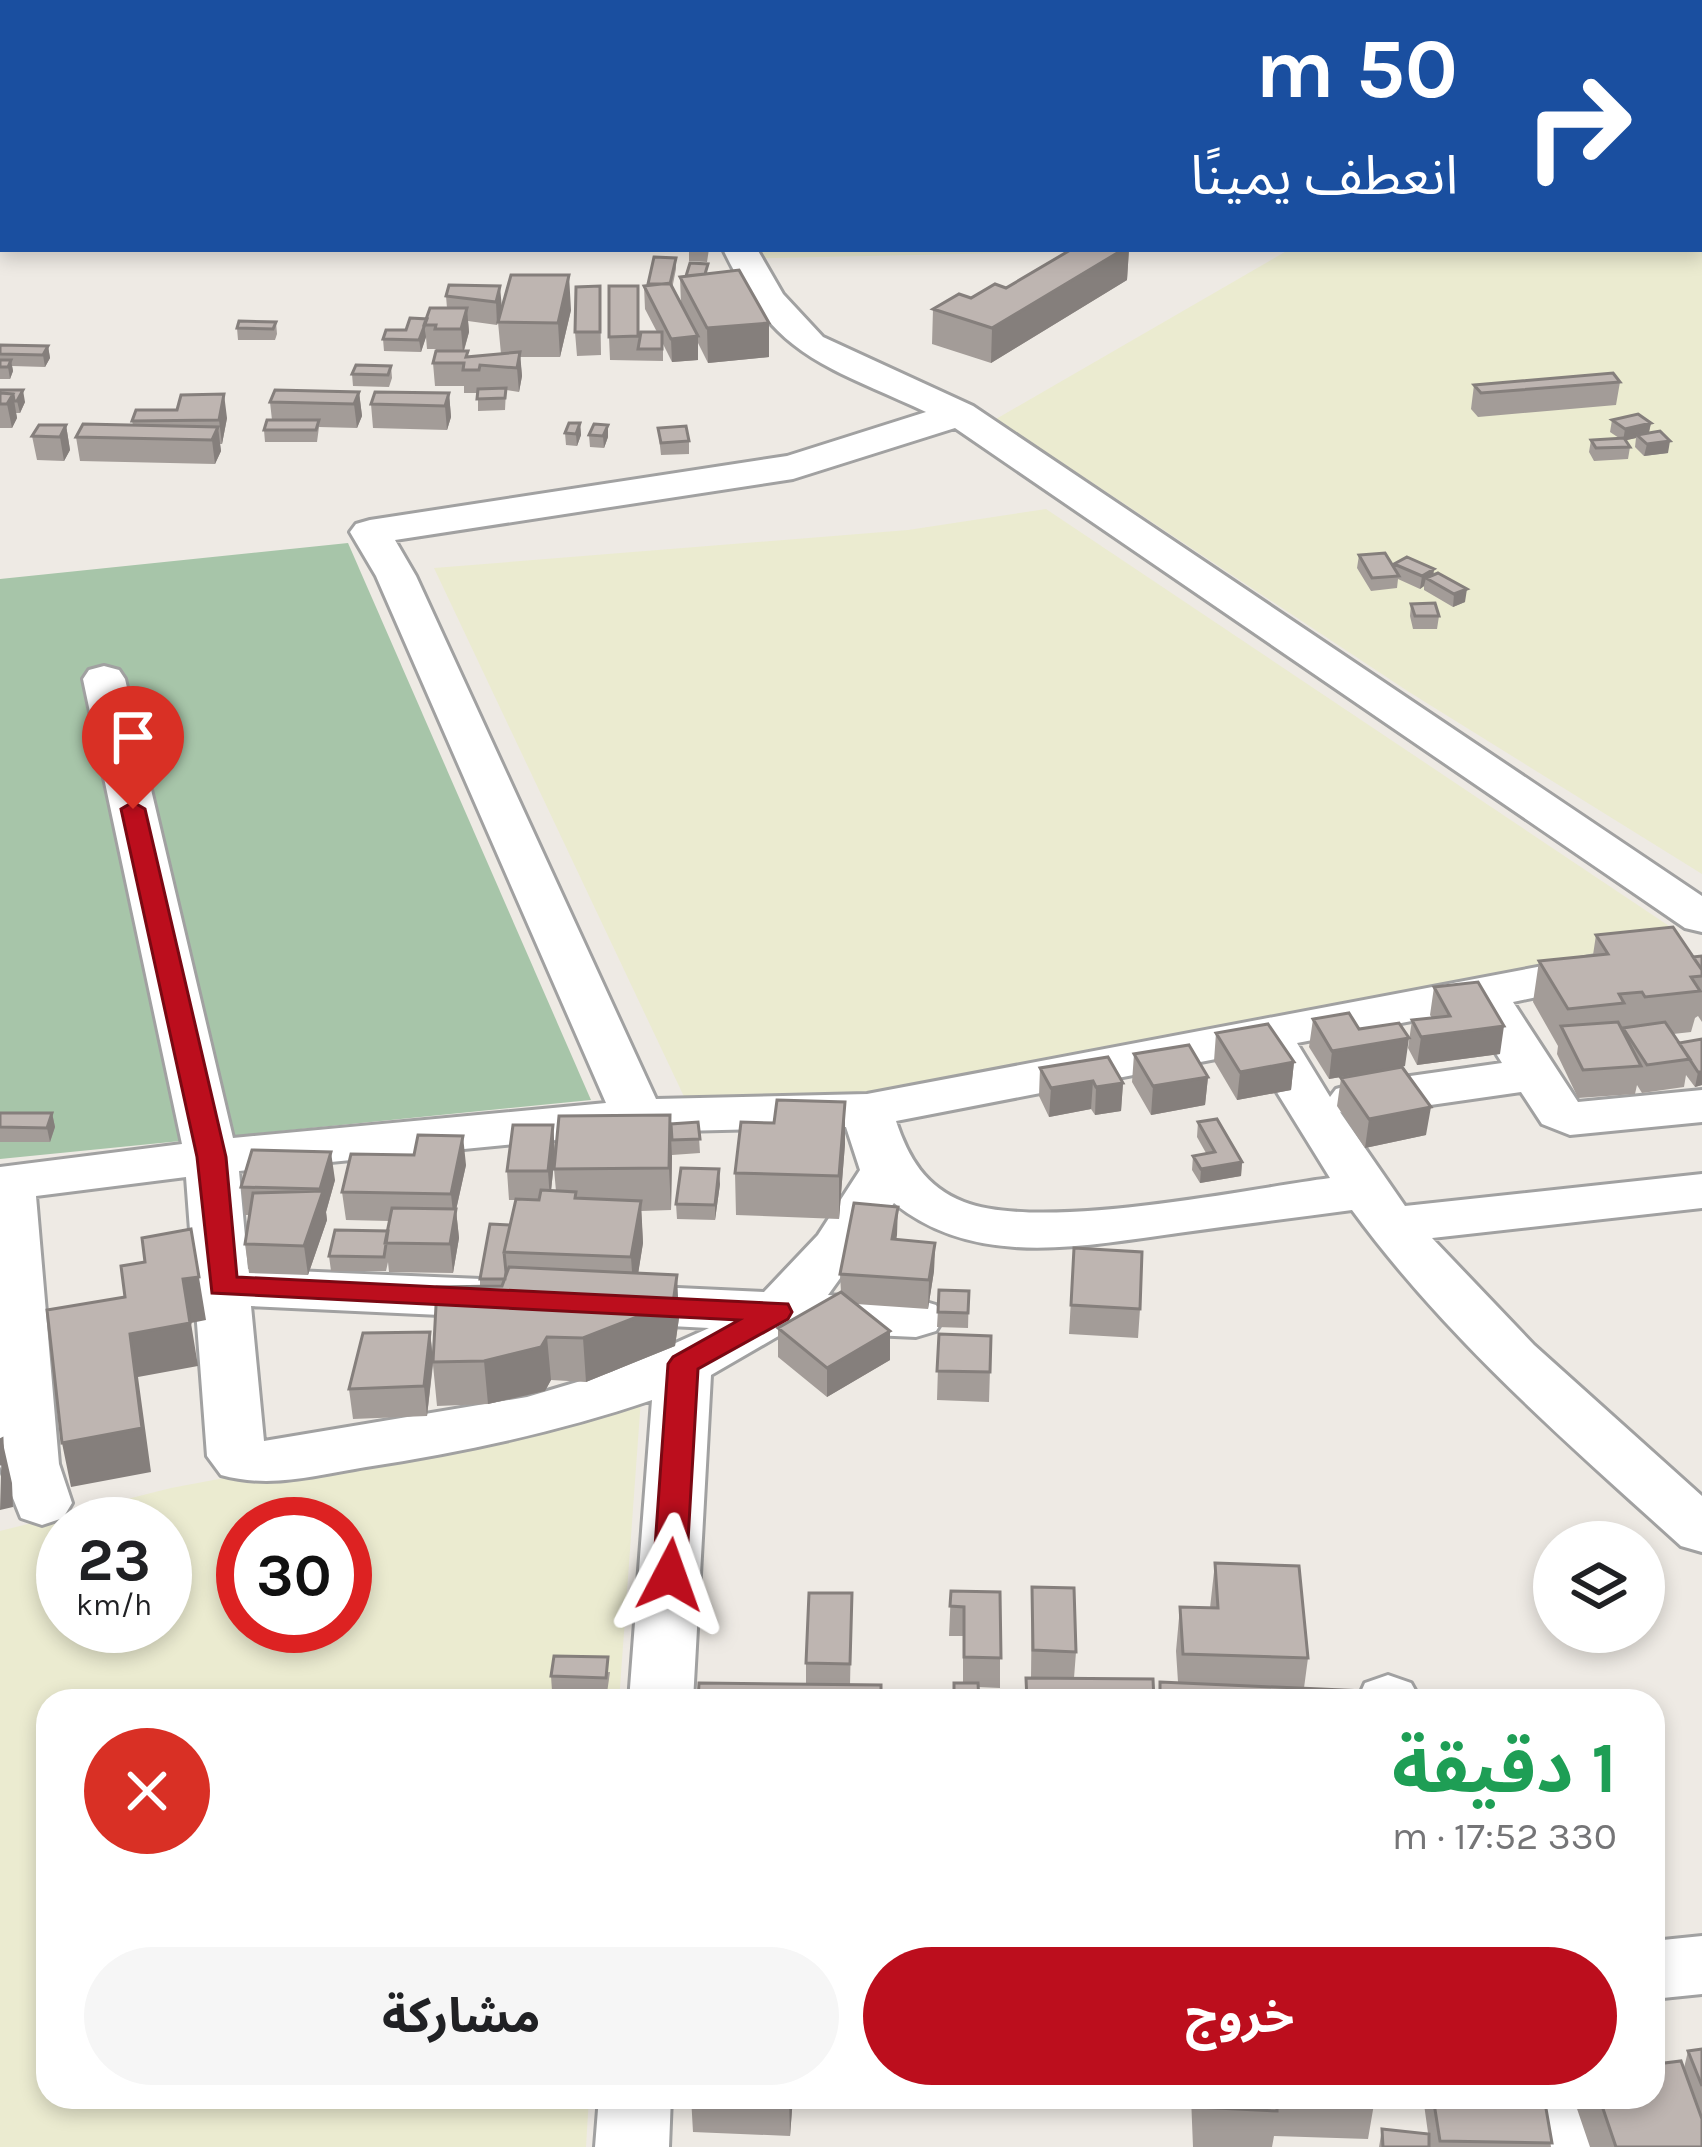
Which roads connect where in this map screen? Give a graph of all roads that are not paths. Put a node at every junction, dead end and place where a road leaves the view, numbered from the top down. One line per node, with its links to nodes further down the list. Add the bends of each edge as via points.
1 (741, 252): 2 (street, via 810,345)
2 (960, 414): 4 (street); 11 (street, via 793,467 370,532)
3 (104, 679): 12 (street)
4 (1685, 946): 5 (street)
5 (1481, 992): 6 (street); 7 (street)
6 (1265, 1033): 9 (street); 10 (street)
7 (1535, 1074): 8 (street, via 1570,1119); 9 (street)
8 (1702, 1106)
9 (1312, 1107): 16 (street)
10 (867, 1110): 11 (street); 13 (street)
11 (638, 1116): 12 (street)
12 (212, 1157): 14 (street); 17 (street)
13 (886, 1170): 16 (street, via 940,1213 991,1228 1050,1232); 18 (street, via 860,1221)
14 (4, 1184): 21 (street, via 29,1464)
15 (1702, 1191): 16 (street)
16 (1378, 1208): 22 (street, via 1470,1316)
17 (223, 1286): 18 (street); 20 (street, via 236,1456 250,1462 436,1437 572,1405)
18 (777, 1312): 19 (street); 20 (street)
19 (916, 1318)
20 (683, 1364): 23 (street)
21 (40, 1497)
22 (1702, 1530)
23 (663, 1689)
24 (1702, 1966): 25 (street)
25 (1665, 1969)
26 (634, 2109): 28 (street)
27 (1550, 2109): 29 (street)
28 (632, 2147)
29 (1563, 2147)

